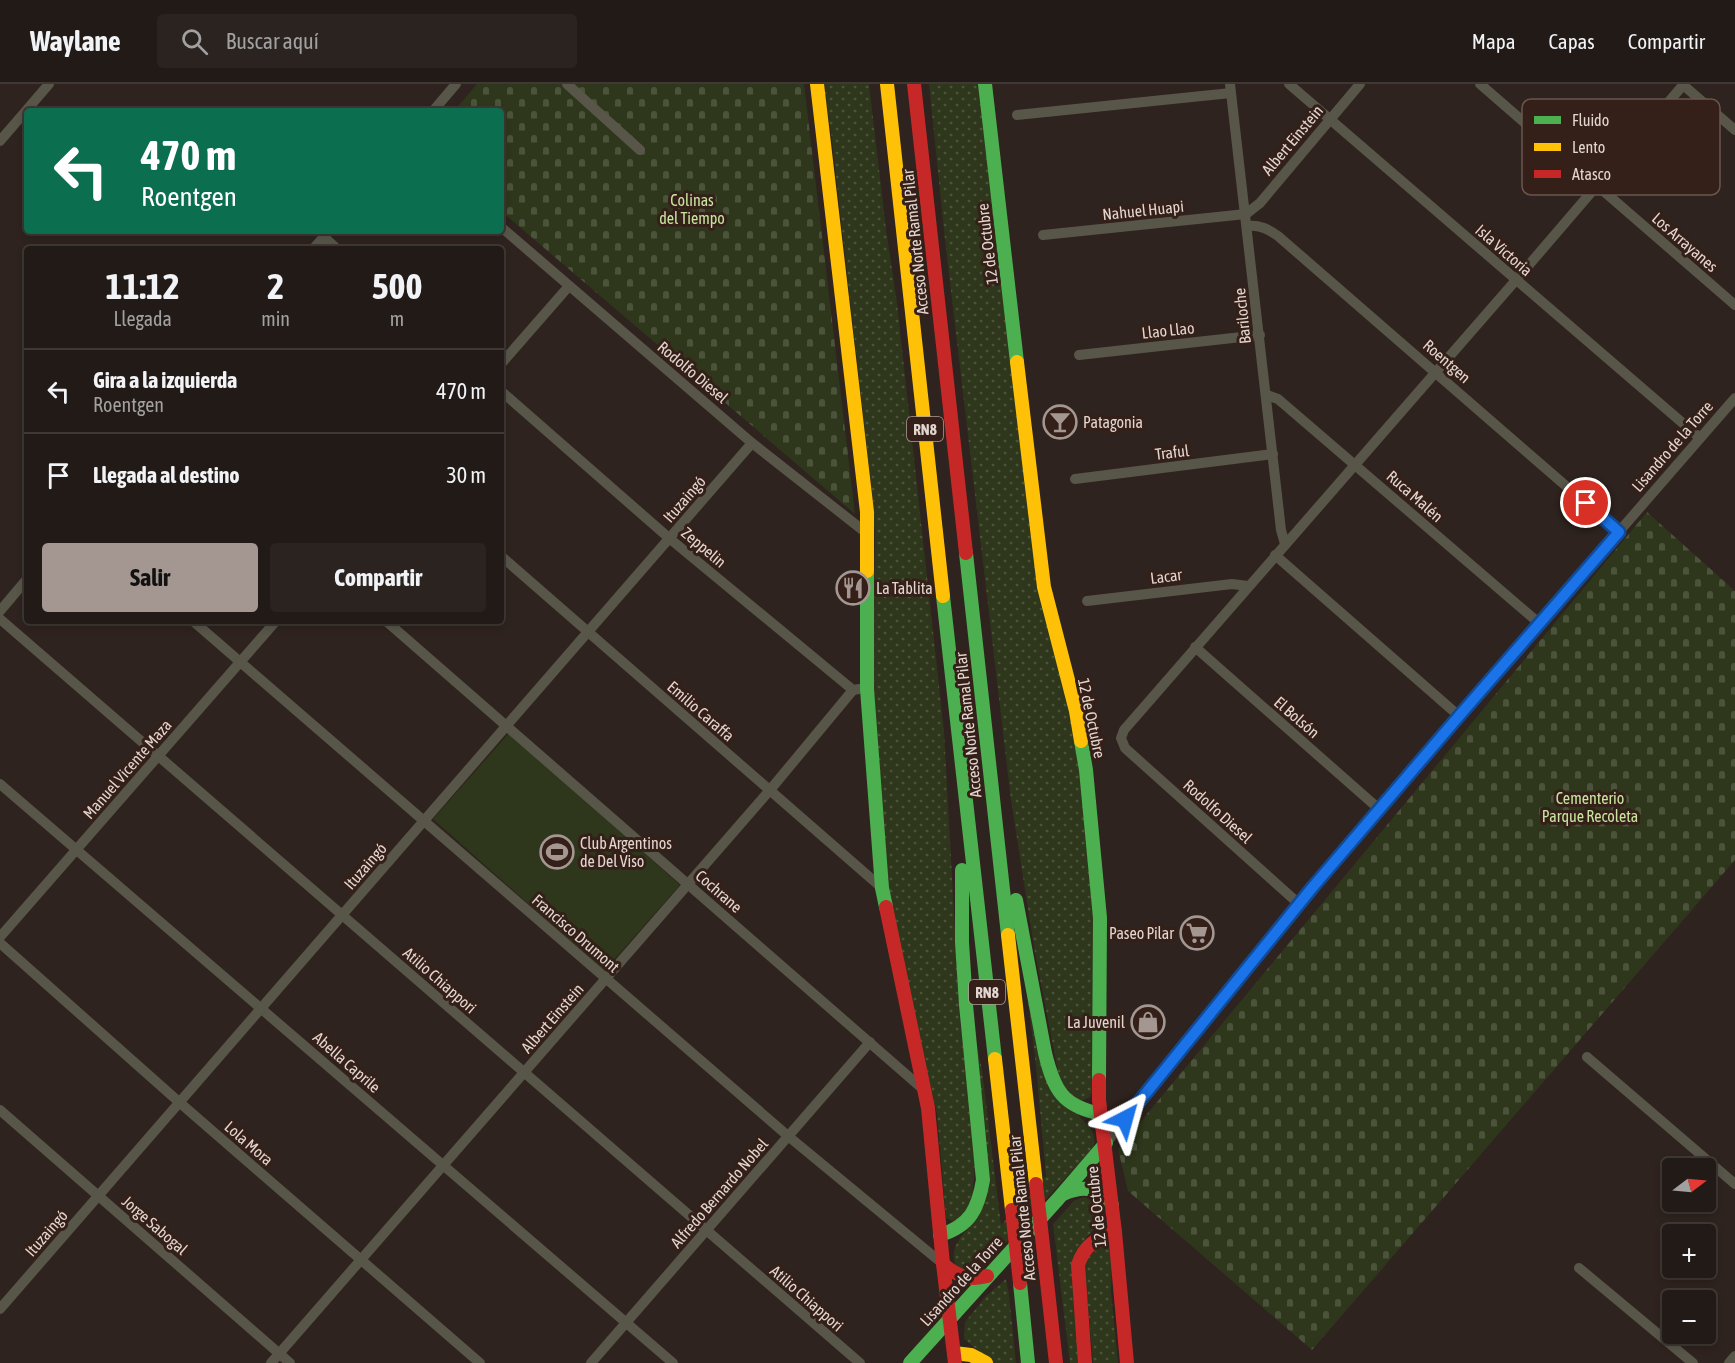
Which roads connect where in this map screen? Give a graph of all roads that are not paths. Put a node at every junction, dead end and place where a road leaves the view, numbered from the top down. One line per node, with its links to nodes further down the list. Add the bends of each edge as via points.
1 (49, 84): 15 (street)
2 (456, 84): 16 (street)
3 (567, 84): 24 (street)
4 (817, 84): 49 (main road)
5 (887, 84): 72 (main road, Acceso Norte Ramal Pilar / RN8)
6 (914, 84): 71 (main road, Acceso Norte Ramal Pilar / RN8)
7 (985, 84): 92 (main road, 12 de Octubre, via 1040,561 1086,771 1100,918)
8 (1289, 84): 20 (street, Isla Victoria)
9 (1360, 84): 20 (street, Albert Einstein)
10 (1480, 84): 21 (street, Los Arrayanes)
11 (1683, 84): 13 (street); 14 (street)
12 (1231, 88): 18 (street); 27 (street, Bariloche)
13 (1670, 99)
14 (1700, 99)
15 (28, 108)
16 (436, 108)
17 (24, 113): 23 (street)
18 (1017, 115)
19 (1720, 117): 22 (street)
20 (1329, 119): 27 (street, Albert Einstein); 33 (street, Isla Victoria)
21 (1522, 121)
22 (1735, 130)
23 (0, 141)
24 (640, 150)
25 (1588, 195): 33 (street)
26 (1608, 195): 35 (street, Los Arrayanes)
27 (1247, 220): 30 (street, Nahuel Huapi); 36 (street, Bariloche); 39 (street, Roentgen, via 1278,236)
28 (504, 230): 34 (street, Rodolfo Diesel)
29 (326, 234): 31 (street); 32 (street)
30 (1042, 235)
31 (316, 246)
32 (336, 246)
33 (1516, 280): 39 (street); 43 (street, Isla Victoria)
34 (569, 286): 38 (street); 44 (street, Rodolfo Diesel)
35 (1735, 305)
36 (1260, 335): 37 (street, Llao Llao); 41 (street, Bariloche)
37 (1079, 355)
38 (504, 361)
39 (1435, 370): 46 (street); 48 (street, Roentgen)
40 (504, 395): 50 (street, Zeppelin)
41 (1267, 395): 45 (street, Bariloche); 46 (street, Ruca Malén, via 1278,399)
42 (1735, 398): 43 (street, Lisandro de la Torre)
43 (1700, 438): 48 (street, Lisandro de la Torre)
44 (753, 442): 49 (street, Rodolfo Diesel); 50 (street, Ituzaingó)
45 (1273, 454): 47 (street, Traful); 51 (street, Bariloche)
46 (1355, 464): 51 (street); 62 (street, Ruca Malén)
47 (1075, 479)
48 (1619, 532): 62 (street, Lisandro de la Torre)
49 (868, 535): 66 (main road)
50 (669, 538): 63 (street, Ituzaingó); 67 (street, Zeppelin)
51 (1285, 544): 52 (street)
52 (1275, 555): 55 (street); 68 (street)
53 (504, 559): 63 (street, Emilio Caraffa)
54 (24, 582): 57 (street)
55 (1248, 586): 56 (street, Lacar, via 1232,584); 64 (street)
56 (1087, 601)
57 (0, 610)
58 (0, 619): 70 (street, Atilio Chiappori)
59 (196, 624): 65 (street, Francisco Drumont)
60 (273, 624): 65 (street, Manuel Vicente Maza)
61 (389, 624): 69 (street, Cochrane)
62 (1540, 624): 68 (street, Lisandro de la Torre)
63 (588, 632): 69 (street, Ituzaingó); 74 (street, Emilio Caraffa)
64 (1195, 647): 75 (street, El Bolsón); 80 (street, Rodolfo Diesel, via 1124,730 1121,738 1125,748)
65 (240, 662): 70 (street, Manuel Vicente Maza); 76 (street, Francisco Drumont)
66 (867, 688): 67 (street); 79 (main road)
67 (853, 690): 74 (street, Albert Einstein)
68 (1459, 716): 75 (street, Lisandro de la Torre)
69 (506, 726): 76 (street, Ituzaingó); 78 (street, Cochrane)
70 (158, 756): 77 (street, Manuel Vicente Maza); 81 (street, Atilio Chiappori)
71 (988, 756): 92 (main road, via 1049,1068 1067,1101); 122 (main road, Acceso Norte Ramal Pilar / RN8, bridge)
72 (962, 774): 102 (main road, via 962,942 983,1180 972,1217 957,1230); 121 (main road, Acceso Norte Ramal Pilar / RN8, bridge)
73 (0, 784): 77 (street, Abella Caprile)
74 (770, 790): 78 (street, Albert Einstein); 79 (street, Emilio Caraffa)
75 (1379, 809): 80 (street, Lisandro de la Torre)
76 (424, 821): 81 (street, Ituzaingó); 84 (street, Francisco Drumont)
77 (76, 850): 82 (street, Manuel Vicente Maza); 85 (street, Abella Caprile)
78 (688, 884): 84 (street, Albert Einstein); 86 (street, Cochrane)
79 (882, 888): 89 (main road)
80 (1299, 904): 94 (street, Lisandro de la Torre)
81 (342, 915): 85 (street, Ituzaingó); 88 (street, Atilio Chiappori)
82 (0, 937)
83 (0, 943): 90 (street, Lola Mora)
84 (606, 978): 88 (street, Albert Einstein); 93 (street, Francisco Drumont)
85 (261, 1008): 90 (street, Ituzaingó); 95 (street, Abella Caprile)
86 (870, 1042): 89 (street, Cochrane); 93 (street, Alfredo Bernardo Nobel)
87 (1587, 1057): 96 (street)
88 (524, 1072): 95 (street, Albert Einstein); 100 (street, Atilio Chiappori)
89 (924, 1090): 102 (main road)
90 (179, 1102): 98 (street, Ituzaingó); 103 (street, Lola Mora)
91 (0, 1110): 98 (street, Jorge Sabogal)
92 (1101, 1114): 94 (main road, 12 de Octubre)
93 (788, 1136): 100 (street, Alfredo Bernardo Nobel); 104 (street, Francisco Drumont)
94 (1106, 1143): 97 (main road, Lisandro de la Torre); 99 (main road, 12 de Octubre)
95 (444, 1165): 103 (street, Albert Einstein); 109 (street, Abella Caprile)
96 (1735, 1184)
97 (1063, 1195): 99 (main road, via 1090,1188 1103,1193); 106 (main road, Lisandro de la Torre)
98 (98, 1196): 107 (street, Ituzaingó); 110 (street, Jorge Sabogal)
99 (1112, 1205): 101 (main road, 12 de Octubre)
100 (706, 1230): 109 (street, Alfredo Bernardo Nobel); 118 (street, Atilio Chiappori)
101 (1115, 1232): 123 (main road, via 1088,1245 1078,1265); 124 (main road, 12 de Octubre)
102 (940, 1235): 104 (main road)
103 (361, 1260): 110 (street, Albert Einstein); 115 (street, Lola Mora)
104 (943, 1264): 106 (main road, via 962,1279); 108 (main road)
105 (1579, 1268): 125 (street)
106 (987, 1276): 108 (main road, Lisandro de la Torre)
107 (0, 1309)
108 (948, 1319): 112 (main road); 119 (main road, Lisandro de la Torre)
109 (626, 1323): 116 (street, Alfredo Bernardo Nobel); 117 (street, Abella Caprile)
110 (280, 1353): 113 (street, Albert Einstein); 114 (street, Jorge Sabogal)
111 (1735, 1356): 126 (street)
112 (954, 1358): 120 (main road, via 971,1355)
113 (271, 1363)
114 (290, 1363)
115 (480, 1363)
116 (591, 1363)
117 (673, 1363)
118 (860, 1363)
119 (910, 1363)
120 (986, 1363)
121 (1028, 1363)
122 (1056, 1363)
123 (1085, 1363)
124 (1127, 1363)
125 (1693, 1363)
126 (1729, 1363)

